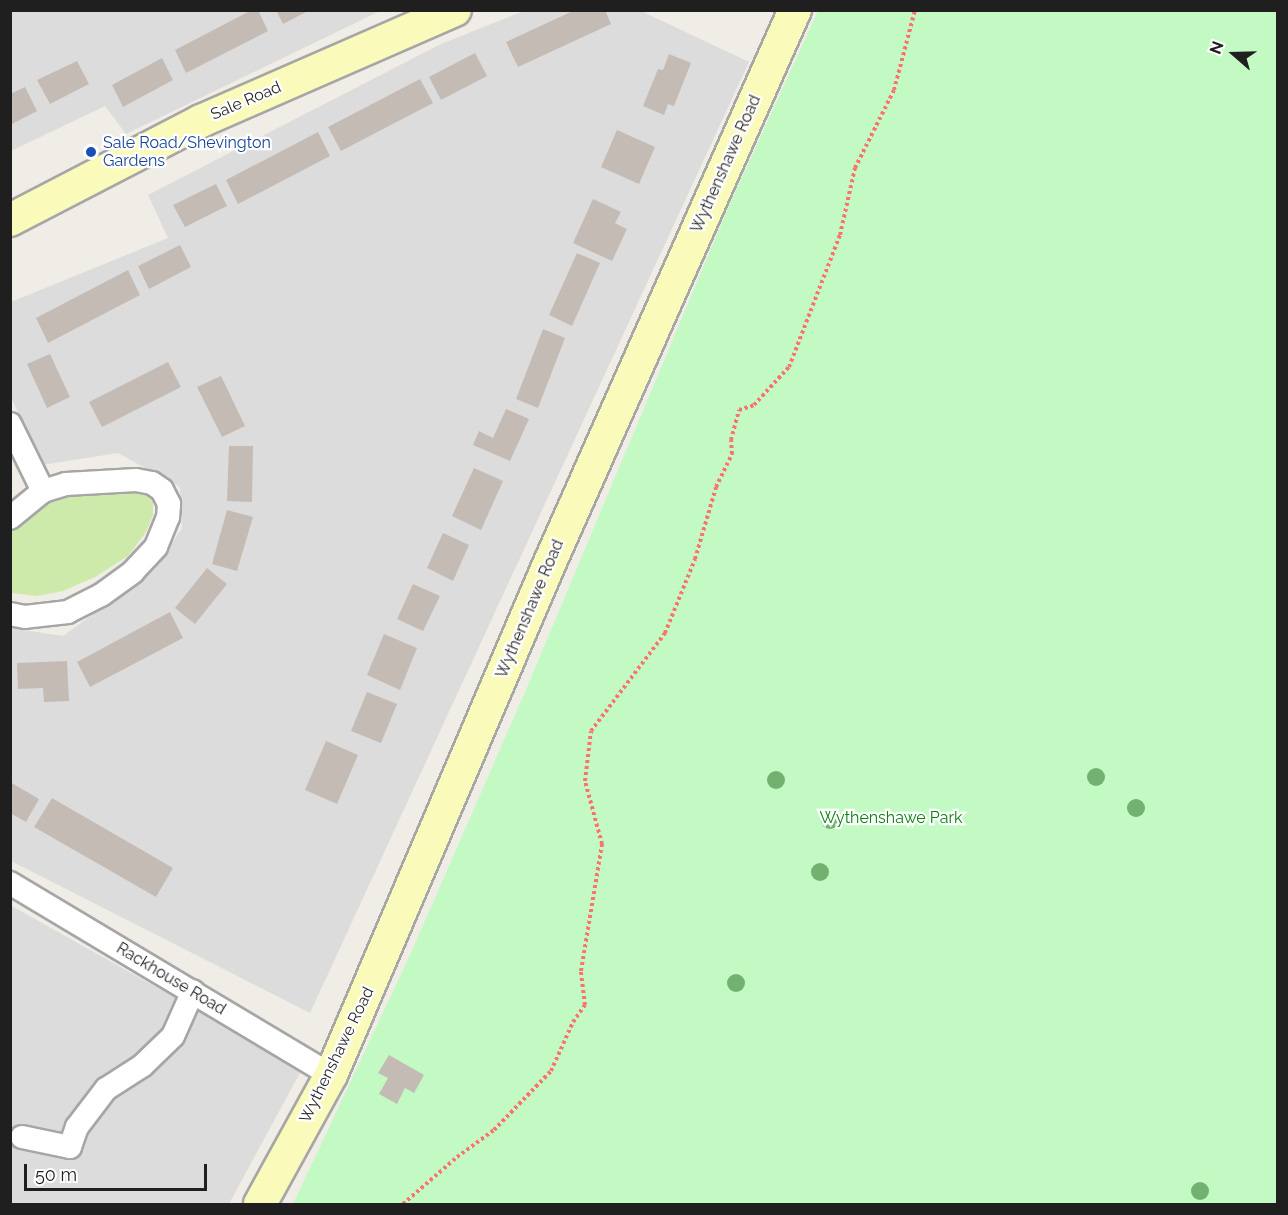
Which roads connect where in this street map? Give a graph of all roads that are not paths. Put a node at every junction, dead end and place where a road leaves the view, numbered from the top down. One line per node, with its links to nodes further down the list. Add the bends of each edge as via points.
1 (455, 10): 3 (main road, Sale Road, via 201,121)
2 (795, 10): 10 (main road, Wythenshawe Road, via 547,569)
3 (10, 220)
4 (10, 424): 5 (street)
5 (44, 491): 6 (street); 7 (street, via 66,484 136,480 152,483 162,490 169,504 168,517 156,548 101,595 68,612 25,617)
6 (10, 518)
7 (10, 614)
8 (10, 883): 9 (street, Rackhouse Road)
9 (193, 991): 10 (street, Rackhouse Road); 11 (street, via 173,1036 142,1066 106,1089 77,1126 69,1147)
10 (331, 1075): 12 (main road, Wythenshawe Road)
11 (22, 1137)
12 (260, 1204)

